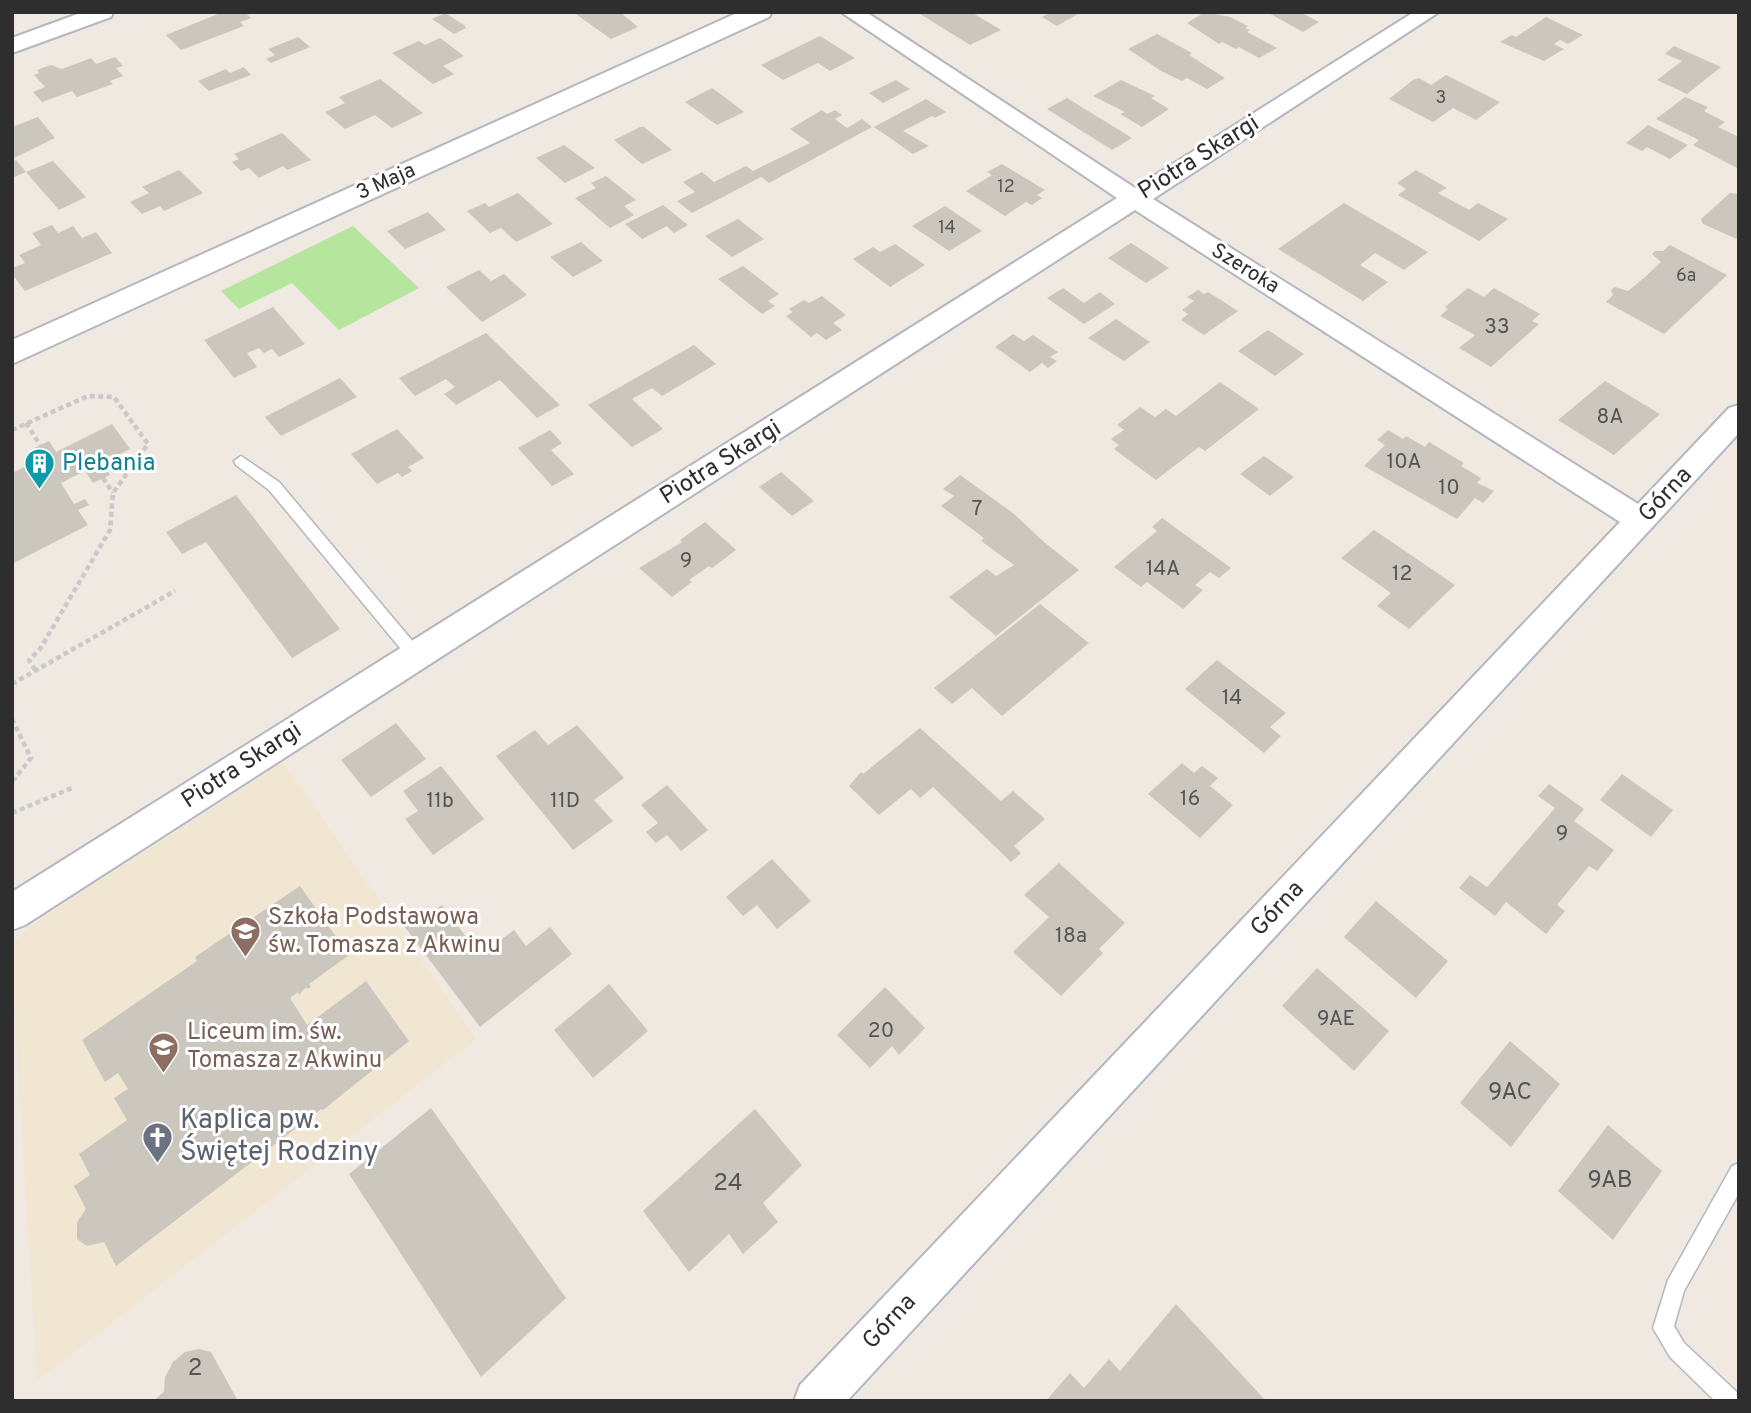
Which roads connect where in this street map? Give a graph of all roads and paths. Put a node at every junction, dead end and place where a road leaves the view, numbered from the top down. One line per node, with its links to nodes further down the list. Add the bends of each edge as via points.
1 (103, 12): 5 (street)
2 (760, 12): 7 (street, 3 Maja)
3 (851, 12): 6 (street, Szeroka)
4 (1429, 12): 6 (street, Piotra Skargi)
5 (12, 46)
6 (1135, 198): 15 (street, Szeroka); 17 (street, Piotra Skargi)
7 (12, 353)
8 (1739, 415): 15 (street, Górna)
9 (26, 423): 10 (path); 11 (path); 14 (path, via 88,396 114,397 148,444)
10 (12, 430)
11 (40, 445)
12 (241, 461): 17 (lane, via 274,486)
13 (103, 478): 14 (path)
14 (113, 493): 18 (path, via 110,530 40,649 29,660)
15 (1642, 521): 26 (street, Górna)
16 (176, 591): 18 (path)
17 (415, 655): 24 (street, Piotra Skargi)
18 (36, 671): 19 (path)
19 (12, 684)
20 (12, 719): 21 (path, via 31,758)
21 (12, 782)
22 (72, 788): 23 (path)
23 (12, 813)
24 (12, 913)
25 (1739, 1174): 27 (lane, via 1675,1287 1663,1328 1677,1350)
26 (816, 1401)
27 (1731, 1401)

